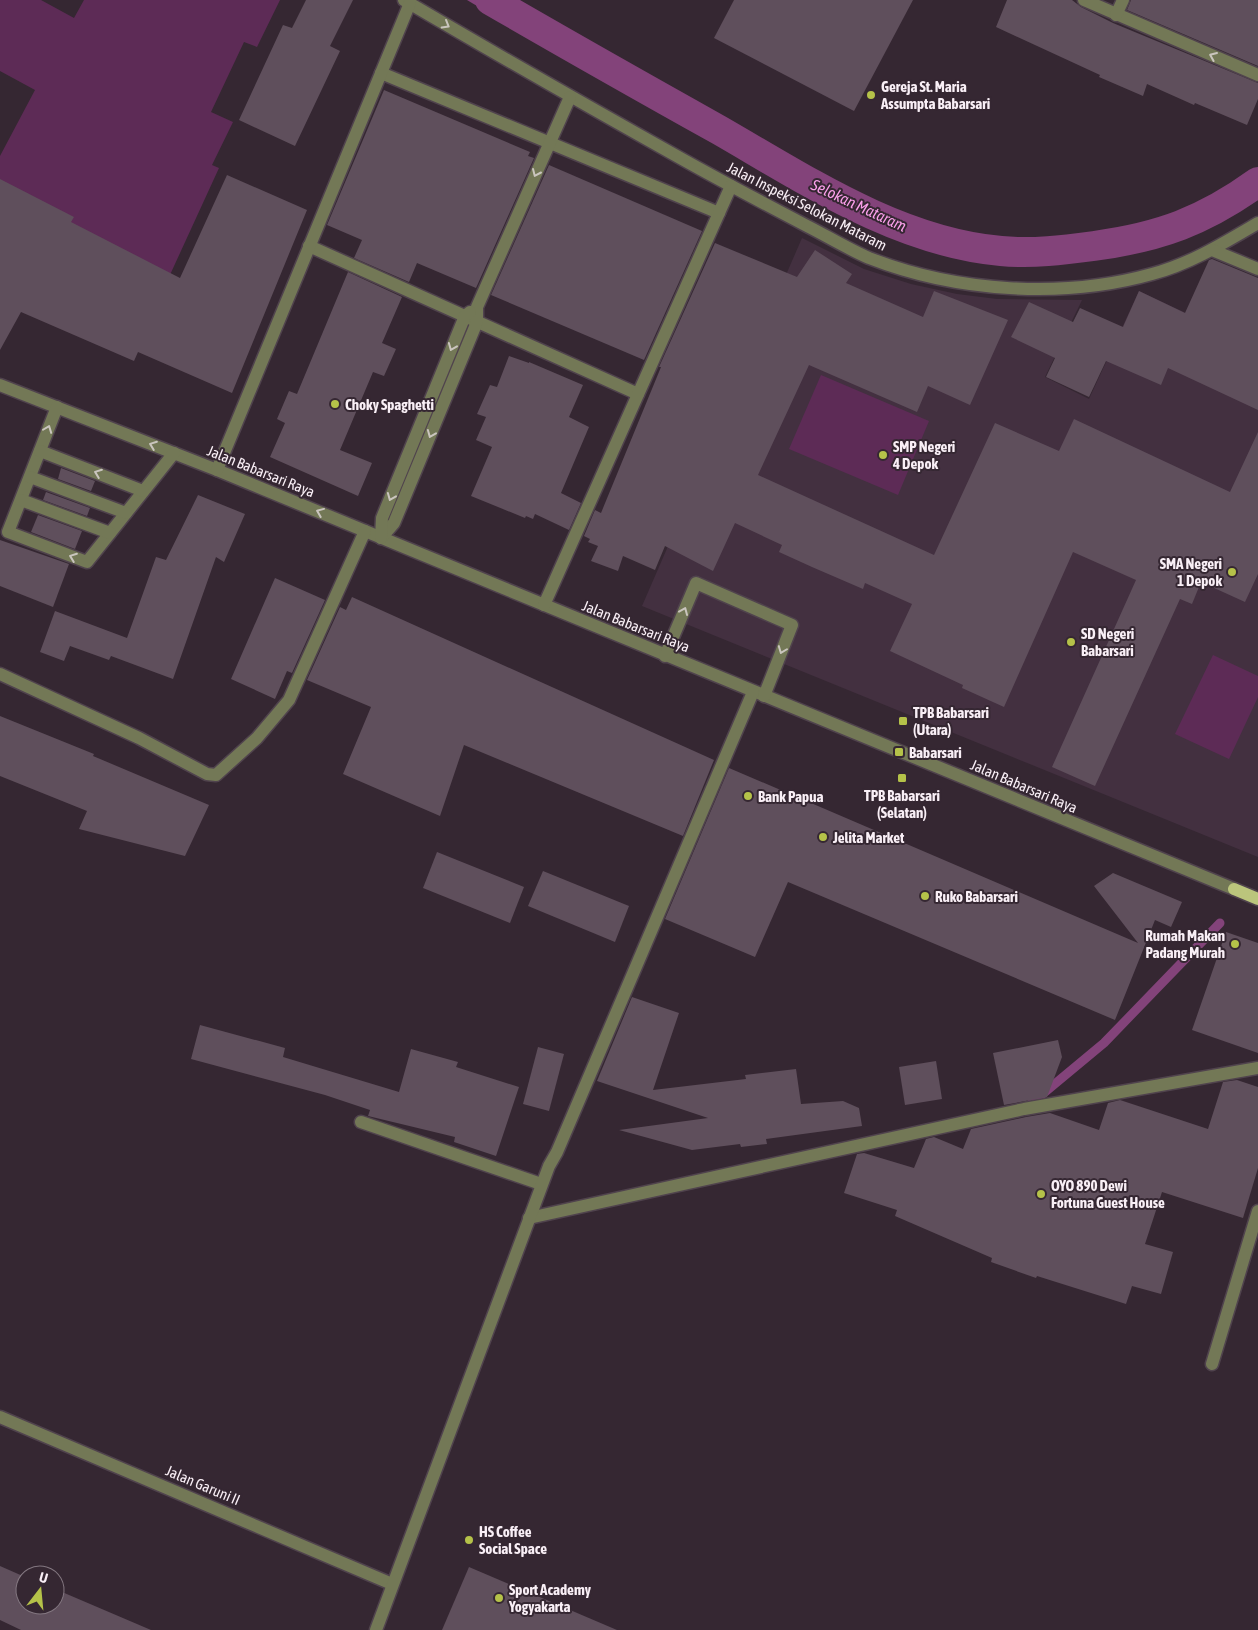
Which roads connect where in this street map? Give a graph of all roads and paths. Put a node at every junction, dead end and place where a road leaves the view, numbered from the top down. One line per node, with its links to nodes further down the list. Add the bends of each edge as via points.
1 (1084, 0): 4 (street)
2 (1123, 0): 4 (street)
3 (407, 2): 5 (street); 7 (street, Jalan Inspeksi Selokan Mataram, one-way to 7)
4 (1116, 15): 6 (street, one-way to 4)
5 (381, 73): 8 (street); 12 (street)
6 (1258, 75)
7 (570, 97): 8 (street); 9 (street, Jalan Inspeksi Selokan Mataram)
8 (549, 142): 10 (street); 15 (street, one-way to 15)
9 (731, 186): 10 (street); 13 (street, Jalan Inspeksi Selokan Mataram, via 866,257 897,268 964,282 1031,288 1116,282 1154,274)
10 (719, 213): 17 (street)
11 (1258, 223): 13 (street, Jalan Inspeksi Selokan Mataram)
12 (310, 246): 15 (street); 21 (street)
13 (1212, 250): 14 (street)
14 (1258, 269)
15 (471, 319): 17 (street); 28 (street, one-way to 28, via 382,518)
16 (0, 385): 18 (street, Jalan Babarsari Raya)
17 (638, 394): 29 (street)
18 (57, 407): 19 (street, one-way to 18); 20 (street, Jalan Babarsari Raya, one-way to 18)
19 (40, 451): 22 (street); 23 (street, one-way to 19)
20 (174, 453): 21 (street, Jalan Babarsari Raya); 23 (street)
21 (217, 470): 26 (street, Jalan Babarsari Raya, one-way to 21)
22 (30, 477): 24 (street); 25 (street)
23 (143, 490): 25 (street)
24 (21, 500): 27 (street); 27 (street, one-way to 24, via 87,562 8,532)
25 (126, 512): 27 (street)
26 (365, 531): 28 (street, Jalan Babarsari Raya); 31 (street, via 289,700 256,738 216,775 207,774 147,742)
27 (110, 533)
28 (381, 538): 29 (street, Jalan Babarsari Raya)
29 (544, 605): 30 (street, Jalan Babarsari Raya)
30 (665, 656): 32 (street, Jalan Babarsari Raya); 32 (street, one-way to 32, via 696,583 792,625)
31 (0, 674)
32 (758, 694): 33 (street, Jalan Babarsari Raya); 37 (street)
33 (1234, 889): 34 (main road, Jalan Babarsari Raya)
34 (1258, 899)
35 (1258, 1068): 39 (street, via 1024,1110)
36 (361, 1122): 37 (street)
37 (541, 1184): 39 (street)
38 (1258, 1211): 40 (street)
39 (529, 1218): 42 (street, via 440,1464)
40 (1212, 1364)
41 (0, 1417): 42 (street, Jalan Garuni II)
42 (392, 1584): 43 (street)
43 (376, 1630)

